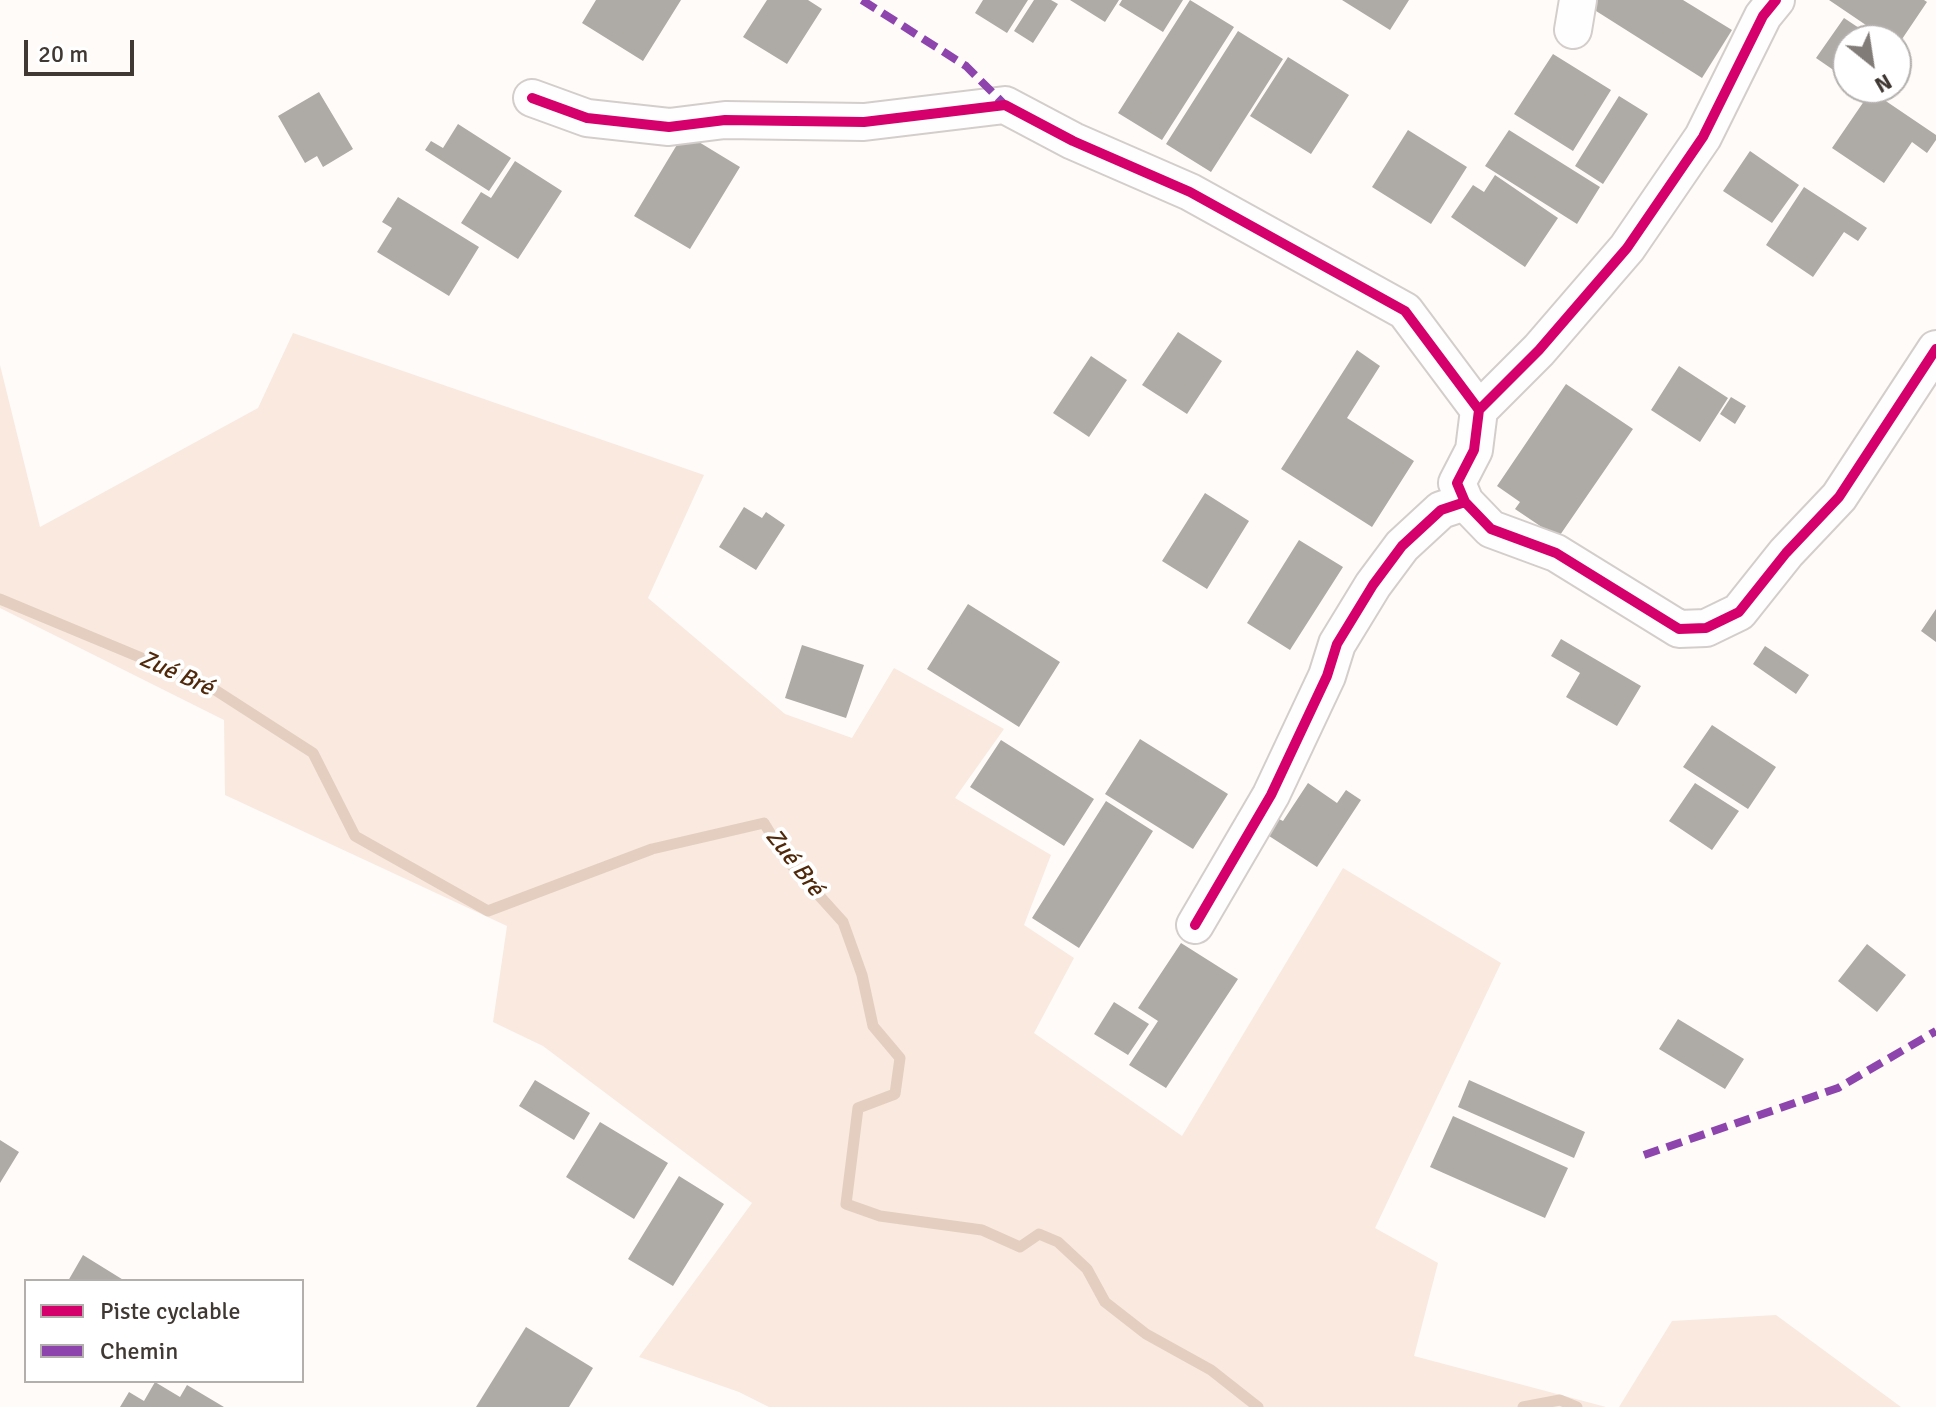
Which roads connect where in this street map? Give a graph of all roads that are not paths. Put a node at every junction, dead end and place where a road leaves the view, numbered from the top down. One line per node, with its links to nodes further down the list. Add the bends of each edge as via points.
1 (1776, 0): 4 (street, via 1703,137 1627,248)
2 (532, 98): 4 (street, via 587,118 669,127 725,120 864,122 1005,105 1190,192 1405,311)
3 (1936, 349): 5 (street, via 1839,497 1739,612 1706,628 1679,629 1556,553 1491,529)
4 (1479, 410): 5 (street, via 1474,450 1457,483)
5 (1465, 502): 6 (street, via 1441,510 1402,546 1373,585 1337,644 1271,795)
6 (1195, 925)

